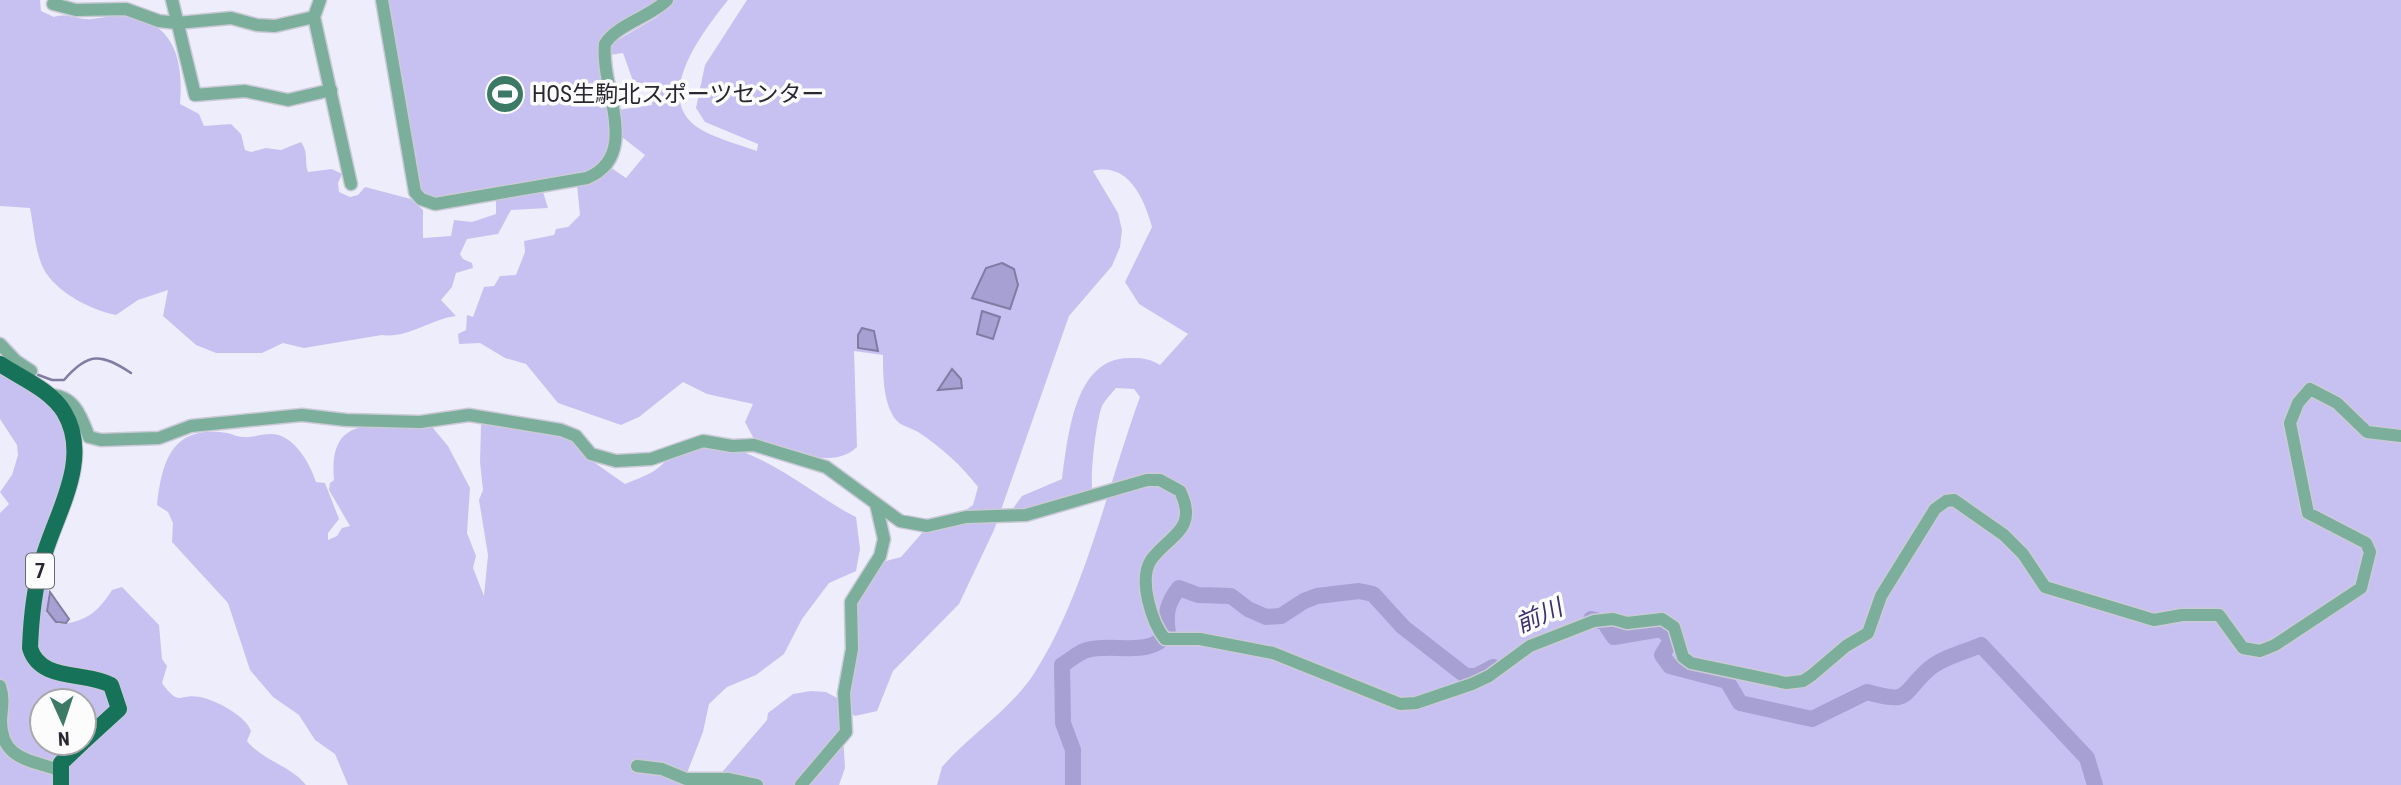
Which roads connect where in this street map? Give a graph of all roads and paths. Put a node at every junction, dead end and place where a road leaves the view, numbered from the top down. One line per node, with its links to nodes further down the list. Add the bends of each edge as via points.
1 (172, 0): 7 (street)
2 (320, 0): 6 (street)
3 (382, 0): 4 (street, via 415,191 435,204 587,178 610,162 617,137 604,64 605,44)
4 (667, 0)
5 (53, 4): 7 (street, via 76,10 126,9)
6 (314, 17): 7 (street, via 275,26 231,18); 8 (street)
7 (177, 23): 8 (street, via 195,95 245,91 288,100)
8 (331, 90): 9 (street)
9 (351, 184)
10 (0, 344): 12 (street)
11 (0, 364): 13 (main road, 7)
12 (31, 371)
13 (49, 395): 15 (street, via 62,395 74,405 89,437 101,440 159,438 191,426 302,415 421,422 469,415 561,430 576,436 591,454 616,461 651,459 703,441 754,445 826,467); 17 (main road, 7, via 64,411 73,431 74,466 36,586 30,648 33,657 52,671 88,675 111,685 119,709)
14 (2401, 436): 15 (street, via 2367,432 2337,403 2310,389 2298,403 2290,430 2308,513 2366,543 2370,552 2361,588 2349,599 2260,651 2243,649 2219,615 2154,620 2045,587 2024,554 2004,535 1954,500 1946,500 1881,596 1868,633 1802,681 1777,682 1691,663 1683,657 1674,627 1662,619 1599,620 1530,646 1472,684 1416,703 1399,704 1273,653 1163,637 1151,608 1147,575 1150,562 1182,531 1184,501 1180,491 1160,480 1041,513 965,517 927,526 900,521)
15 (876, 505): 22 (street, via 884,539 880,556 851,602 846,732)
16 (0, 686): 20 (street, via 3,740 13,754)
17 (98, 728)
18 (67, 757): 20 (main road, 7)
19 (637, 766): 21 (street, via 663,769 686,779 729,779)
20 (60, 778)
21 (757, 785)
22 (801, 785)

